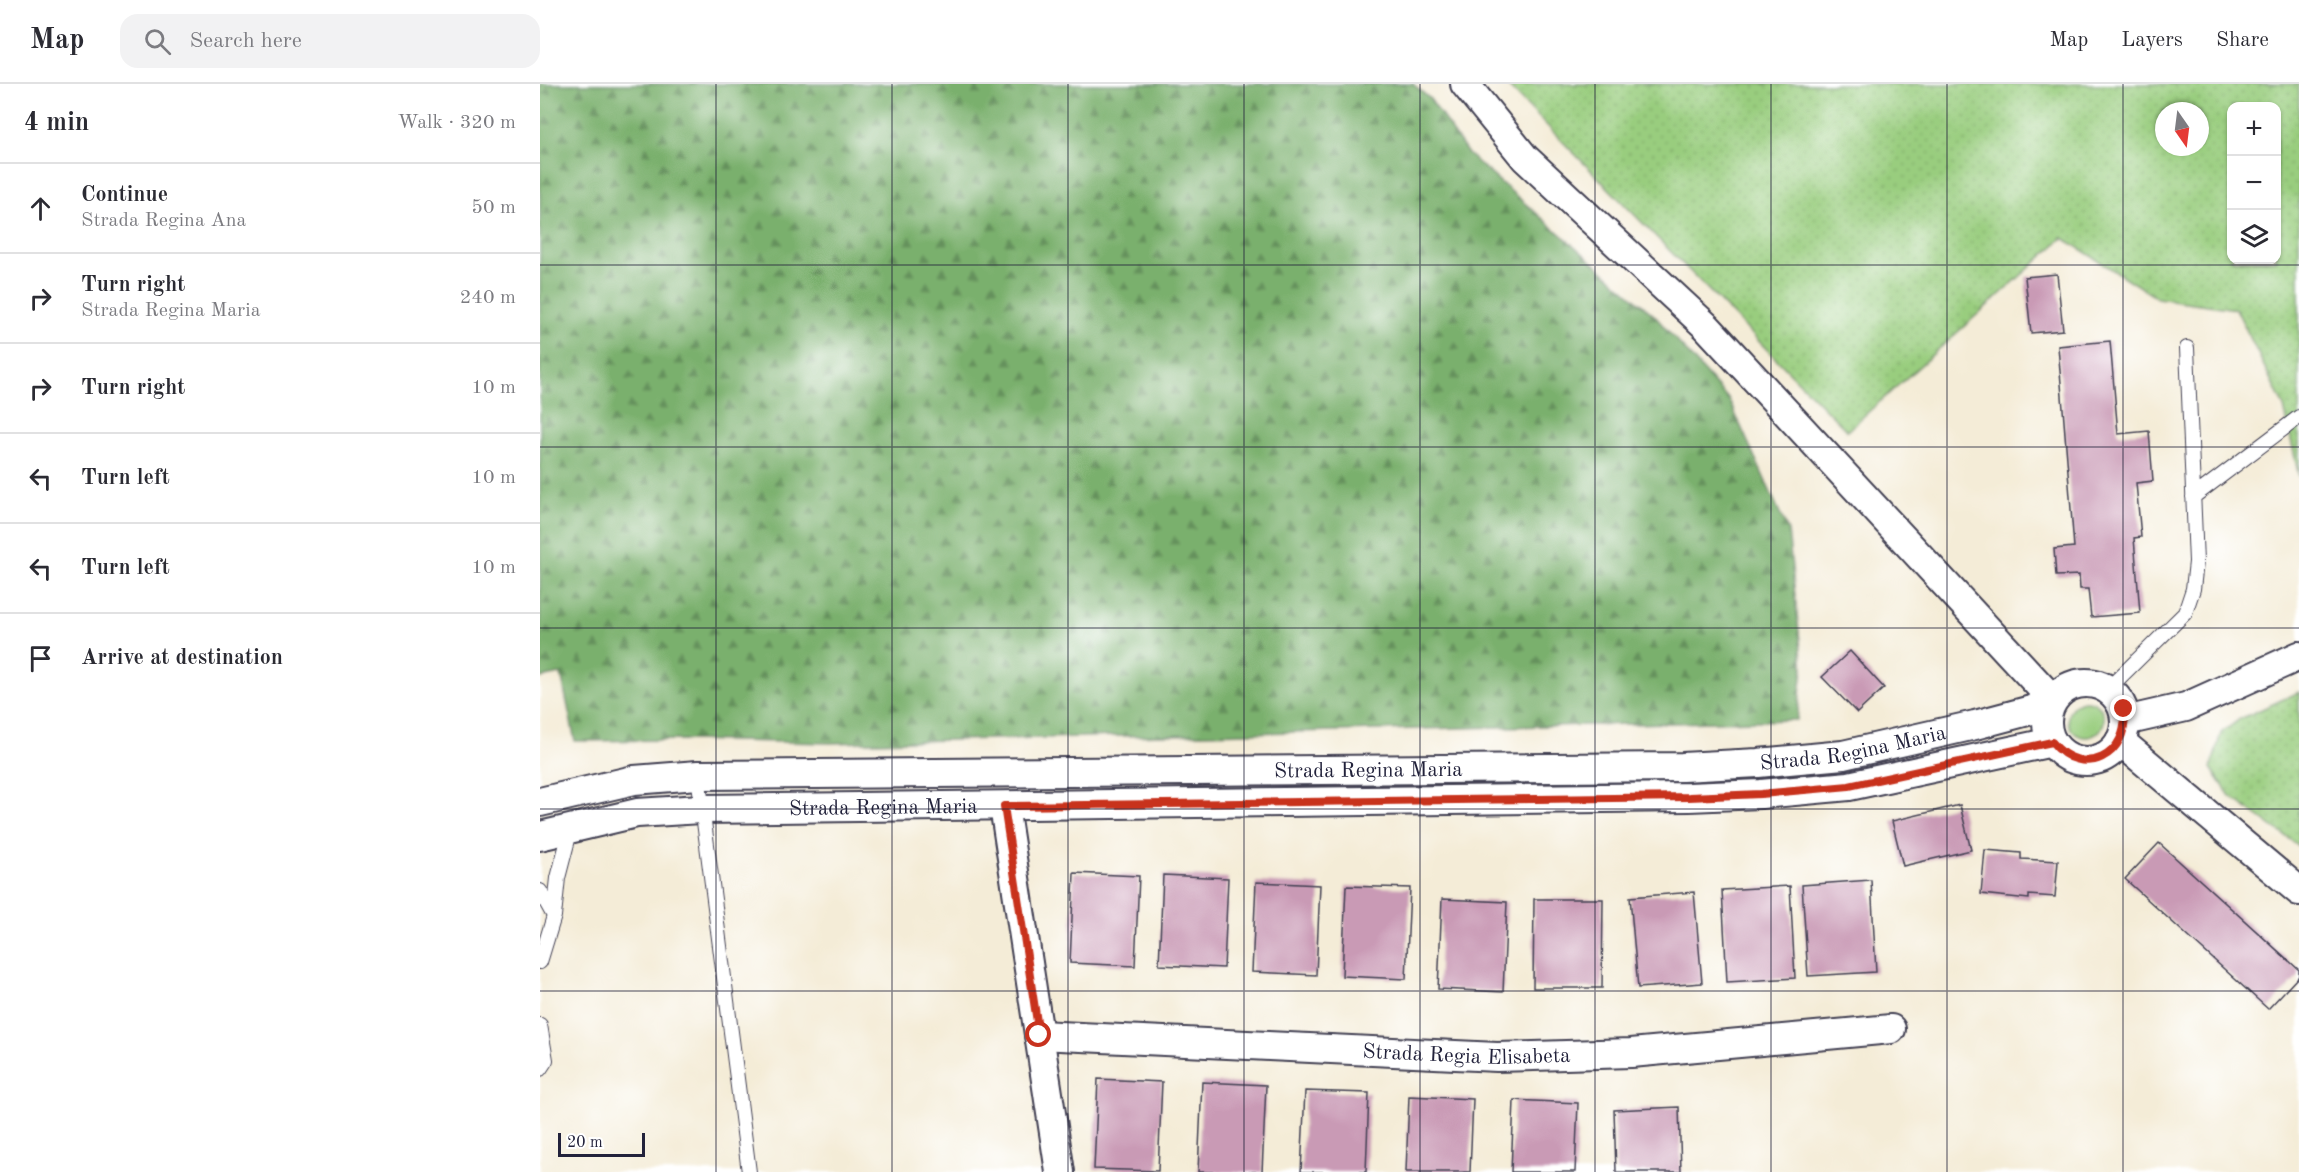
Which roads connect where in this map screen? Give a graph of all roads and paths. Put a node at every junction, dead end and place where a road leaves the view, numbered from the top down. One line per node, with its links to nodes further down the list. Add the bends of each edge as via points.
1 (1465, 84): 7 (street, via 1525,158 1707,327)
2 (2187, 348): 4 (lane)
3 (2299, 417): 4 (lane)
4 (2193, 497): 6 (lane, via 2196,562 2185,613)
5 (2299, 656): 8 (street)
6 (2108, 689): 7 (street, via 2082,682 2069,686); 8 (street, via 2121,703)
7 (2051, 702): 9 (street, via 2047,730); 10 (street, Strada Regina Maria, via 1974,725 1844,754 1736,765)
8 (2123, 731): 9 (street, via 2113,750 2103,757 2080,761 2059,751); 17 (street)
9 (2052, 742): 12 (street, Strada Regina Maria, via 1849,786 1761,794)
10 (698, 775): 11 (street, Strada Regina Maria, via 634,780); 13 (lane)
11 (540, 802)
12 (1004, 806): 13 (street, Strada Regina Maria); 22 (street)
13 (701, 809): 14 (street, Strada Regina Maria, via 638,813); 24 (lane)
14 (572, 828): 15 (street, Strada Regina Maria); 18 (lane, via 558,878)
15 (540, 836)
16 (540, 891): 18 (lane)
17 (2299, 891)
18 (554, 916): 19 (lane)
19 (540, 962)
20 (540, 1025): 23 (lane, via 546,1060)
21 (1891, 1029): 22 (street, Strada Regia Elisabeta, via 1631,1053 1497,1057)
22 (1039, 1035): 25 (street)
23 (540, 1069)
24 (749, 1172)
25 (1060, 1172)

